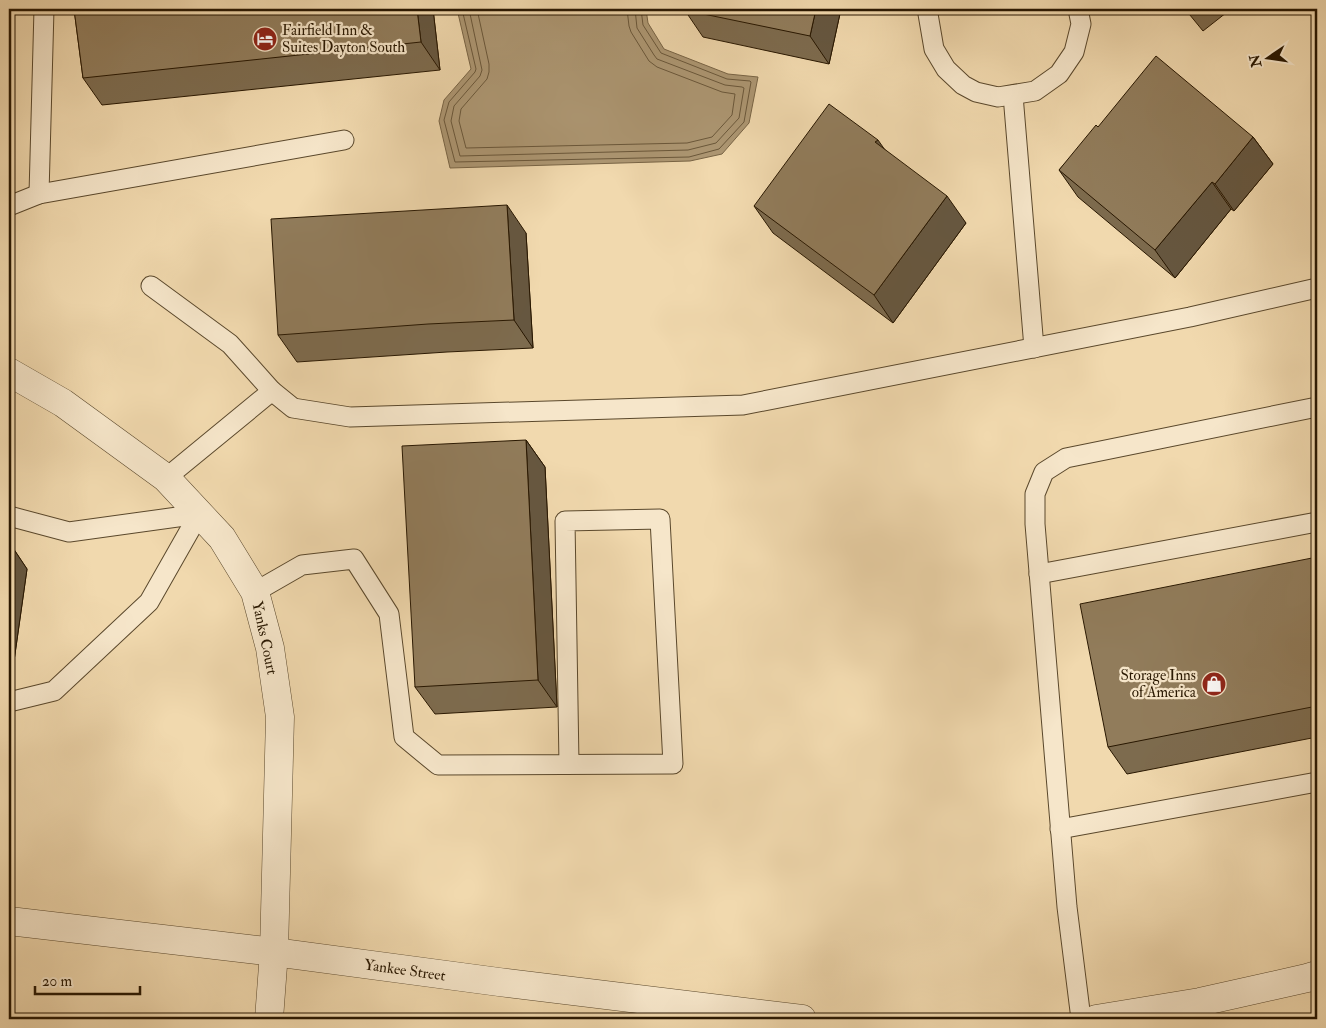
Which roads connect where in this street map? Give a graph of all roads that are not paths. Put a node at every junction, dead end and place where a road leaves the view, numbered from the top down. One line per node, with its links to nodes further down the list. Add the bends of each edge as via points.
1 (44, 9): 6 (lane)
2 (929, 9): 4 (lane, via 934,48 946,69 976,92 998,97)
3 (1078, 9): 4 (lane, via 1081,24 1074,52 1059,74 1035,91)
4 (1013, 95): 10 (lane)
5 (344, 140): 6 (lane)
6 (38, 194): 7 (lane)
7 (9, 206)
8 (151, 286): 12 (lane, via 230,344)
9 (1317, 288): 10 (lane)
10 (1034, 348): 12 (lane, via 743,405 350,417 292,408)
11 (9, 372): 14 (street, Yanks Court, via 63,403)
12 (272, 391): 14 (lane)
13 (1317, 407): 18 (lane, via 1066,458 1044,472 1035,494)
14 (166, 478): 15 (street, Yanks Court)
15 (199, 514): 16 (lane, via 69,532); 19 (street, Yanks Court, via 222,538); 20 (lane, via 149,602 54,691)
16 (9, 516)
17 (1317, 522): 18 (lane)
18 (1039, 574): 23 (lane)
19 (255, 592): 21 (lane, via 302,565 354,559 390,614 404,737 438,765); 25 (street, Yanks Court, via 270,648 280,717)
20 (9, 702)
21 (569, 764): 21 (lane, via 673,764 660,519 565,520)
22 (1317, 782): 23 (lane)
23 (1060, 829): 29 (lane)
24 (9, 921): 25 (street, Yankee Street)
25 (274, 952): 27 (street, Yanks Court); 28 (street, Yankee Street)
26 (1317, 975): 30 (street, via 1200,1002)
27 (269, 1019)
28 (802, 1019)
29 (1081, 1019)
30 (1096, 1019)

